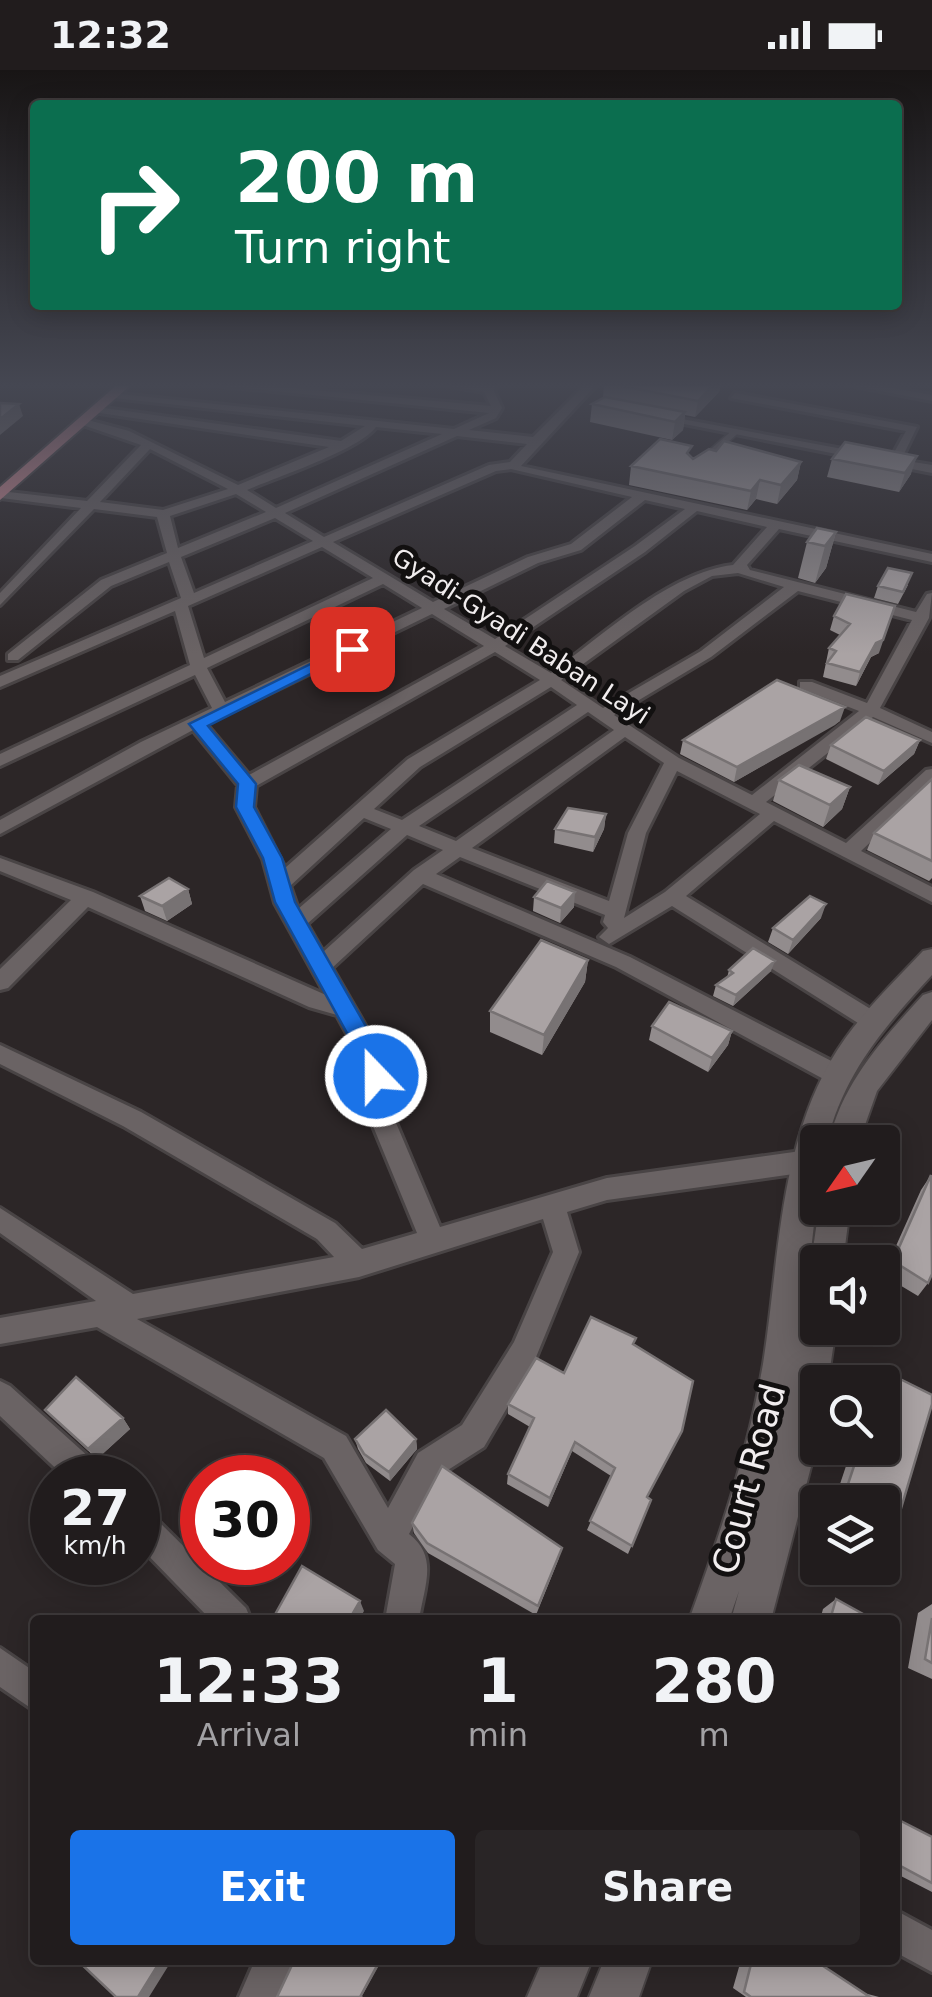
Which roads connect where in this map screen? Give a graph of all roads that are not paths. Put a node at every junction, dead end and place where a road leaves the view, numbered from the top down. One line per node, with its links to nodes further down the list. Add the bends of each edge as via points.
1 (24, 474): 9 (highway)
2 (120, 474): 11 (street)
3 (207, 474): 8 (street, Gyadi-Gyadi Baban Layi)
4 (276, 474): 8 (street)
5 (363, 474): 13 (street)
6 (480, 474): 16 (street)
7 (540, 474): 10 (street)
8 (238, 490): 13 (street, Gyadi-Gyadi Baban Layi); 14 (street)
9 (0, 495): 11 (street)
10 (642, 496): 12 (street); 25 (street, via 576,548 533,560)
11 (90, 505): 14 (street); 23 (street)
12 (694, 507): 15 (street); 27 (street)
13 (277, 512): 16 (street, Gyadi-Gyadi Baban Layi); 17 (street)
14 (163, 514): 17 (street)
15 (776, 525): 18 (street); 19 (street)
16 (327, 542): 20 (street, Gyadi-Gyadi Baban Layi); 24 (street)
17 (174, 554): 24 (street); 28 (street, via 90,592)
18 (932, 558)
19 (740, 569): 21 (street); 30 (street, via 709,572 679,588)
20 (385, 578): 25 (street, Gyadi-Gyadi Baban Layi); 29 (street)
21 (794, 586): 26 (street); 33 (street, via 706,654)
22 (932, 597): 26 (street)
23 (0, 601)
24 (185, 603): 29 (street); 31 (street)
25 (436, 610): 27 (street, Gyadi-Gyadi Baban Layi); 35 (street)
26 (922, 618): 34 (street, via 916,642)
27 (495, 646): 30 (street, Gyadi-Gyadi Baban Layi); 42 (street)
28 (13, 657)
29 (198, 666): 35 (street); 39 (street)
30 (550, 680): 33 (street, Gyadi-Gyadi Baban Layi); 44 (street, via 414,763)
31 (0, 682)
32 (806, 685): 34 (street)
33 (596, 710): 37 (street, Gyadi-Gyadi Baban Layi); 47 (street)
34 (871, 710): 38 (street); 43 (street)
35 (222, 712): 36 (street)
36 (197, 724): 42 (street); 46 (street)
37 (624, 730): 40 (street, Gyadi-Gyadi Baban Layi); 48 (street)
38 (932, 738)
39 (0, 760)
40 (673, 762): 43 (street, Gyadi-Gyadi Baban Layi); 56 (street, via 637,833)
41 (932, 774): 49 (street)
42 (247, 784): 52 (street, via 245,807)
43 (753, 802): 45 (street, Gyadi-Gyadi Baban Layi)
44 (360, 810): 47 (street); 52 (street)
45 (773, 813): 49 (street, Gyadi-Gyadi Baban Layi); 55 (street)
46 (0, 828)
47 (405, 828): 48 (street); 57 (street)
48 (456, 849): 51 (street); 56 (street)
49 (848, 852): 53 (street, Gyadi-Gyadi Baban Layi)
50 (0, 864): 54 (street)
51 (421, 875): 58 (street); 60 (street)
52 (280, 884): 57 (street)
53 (932, 895)
54 (86, 896): 61 (street); 63 (street)
55 (672, 898): 58 (street); 64 (street)
56 (616, 912): 58 (street)
57 (295, 923): 60 (street)
58 (606, 945): 66 (street)
59 (932, 958): 64 (main road, Court Road)
60 (322, 965): 63 (street)
61 (2, 978)
62 (932, 1002): 68 (main road, via 878,1064)
63 (346, 1009): 73 (street, via 376,1065 370,1092)
64 (874, 1022): 66 (main road, Court Road)
65 (0, 1054): 74 (street, via 132,1118 326,1231)
66 (837, 1075): 67 (main road, Court Road)
67 (820, 1125)
68 (849, 1125)
69 (800, 1162): 70 (street)
70 (552, 1203): 73 (street); 81 (street, via 566,1252 524,1352 473,1436 429,1464)
71 (800, 1218): 85 (main road, Court Road, via 761,1459)
72 (0, 1219): 75 (street)
73 (433, 1241): 74 (street)
74 (359, 1265): 75 (street)
75 (130, 1308): 76 (street)
76 (100, 1313): 77 (street); 81 (street, via 335,1448)
77 (0, 1331)
78 (817, 1345): 86 (main road, Court Road)
79 (0, 1396): 80 (street)
80 (64, 1455)
81 (388, 1540): 84 (street, via 412,1558)
82 (160, 1545): 83 (street)
83 (229, 1615)
84 (403, 1615)
85 (711, 1615)
86 (752, 1615)
87 (0, 1666): 88 (street)
88 (30, 1690)
89 (900, 1933): 90 (street)
90 (932, 1952)
91 (273, 1965): 94 (street)
92 (566, 1965): 95 (main road)
93 (626, 1965): 96 (main road)
94 (259, 1997)
95 (552, 1997)
96 (614, 1997)

